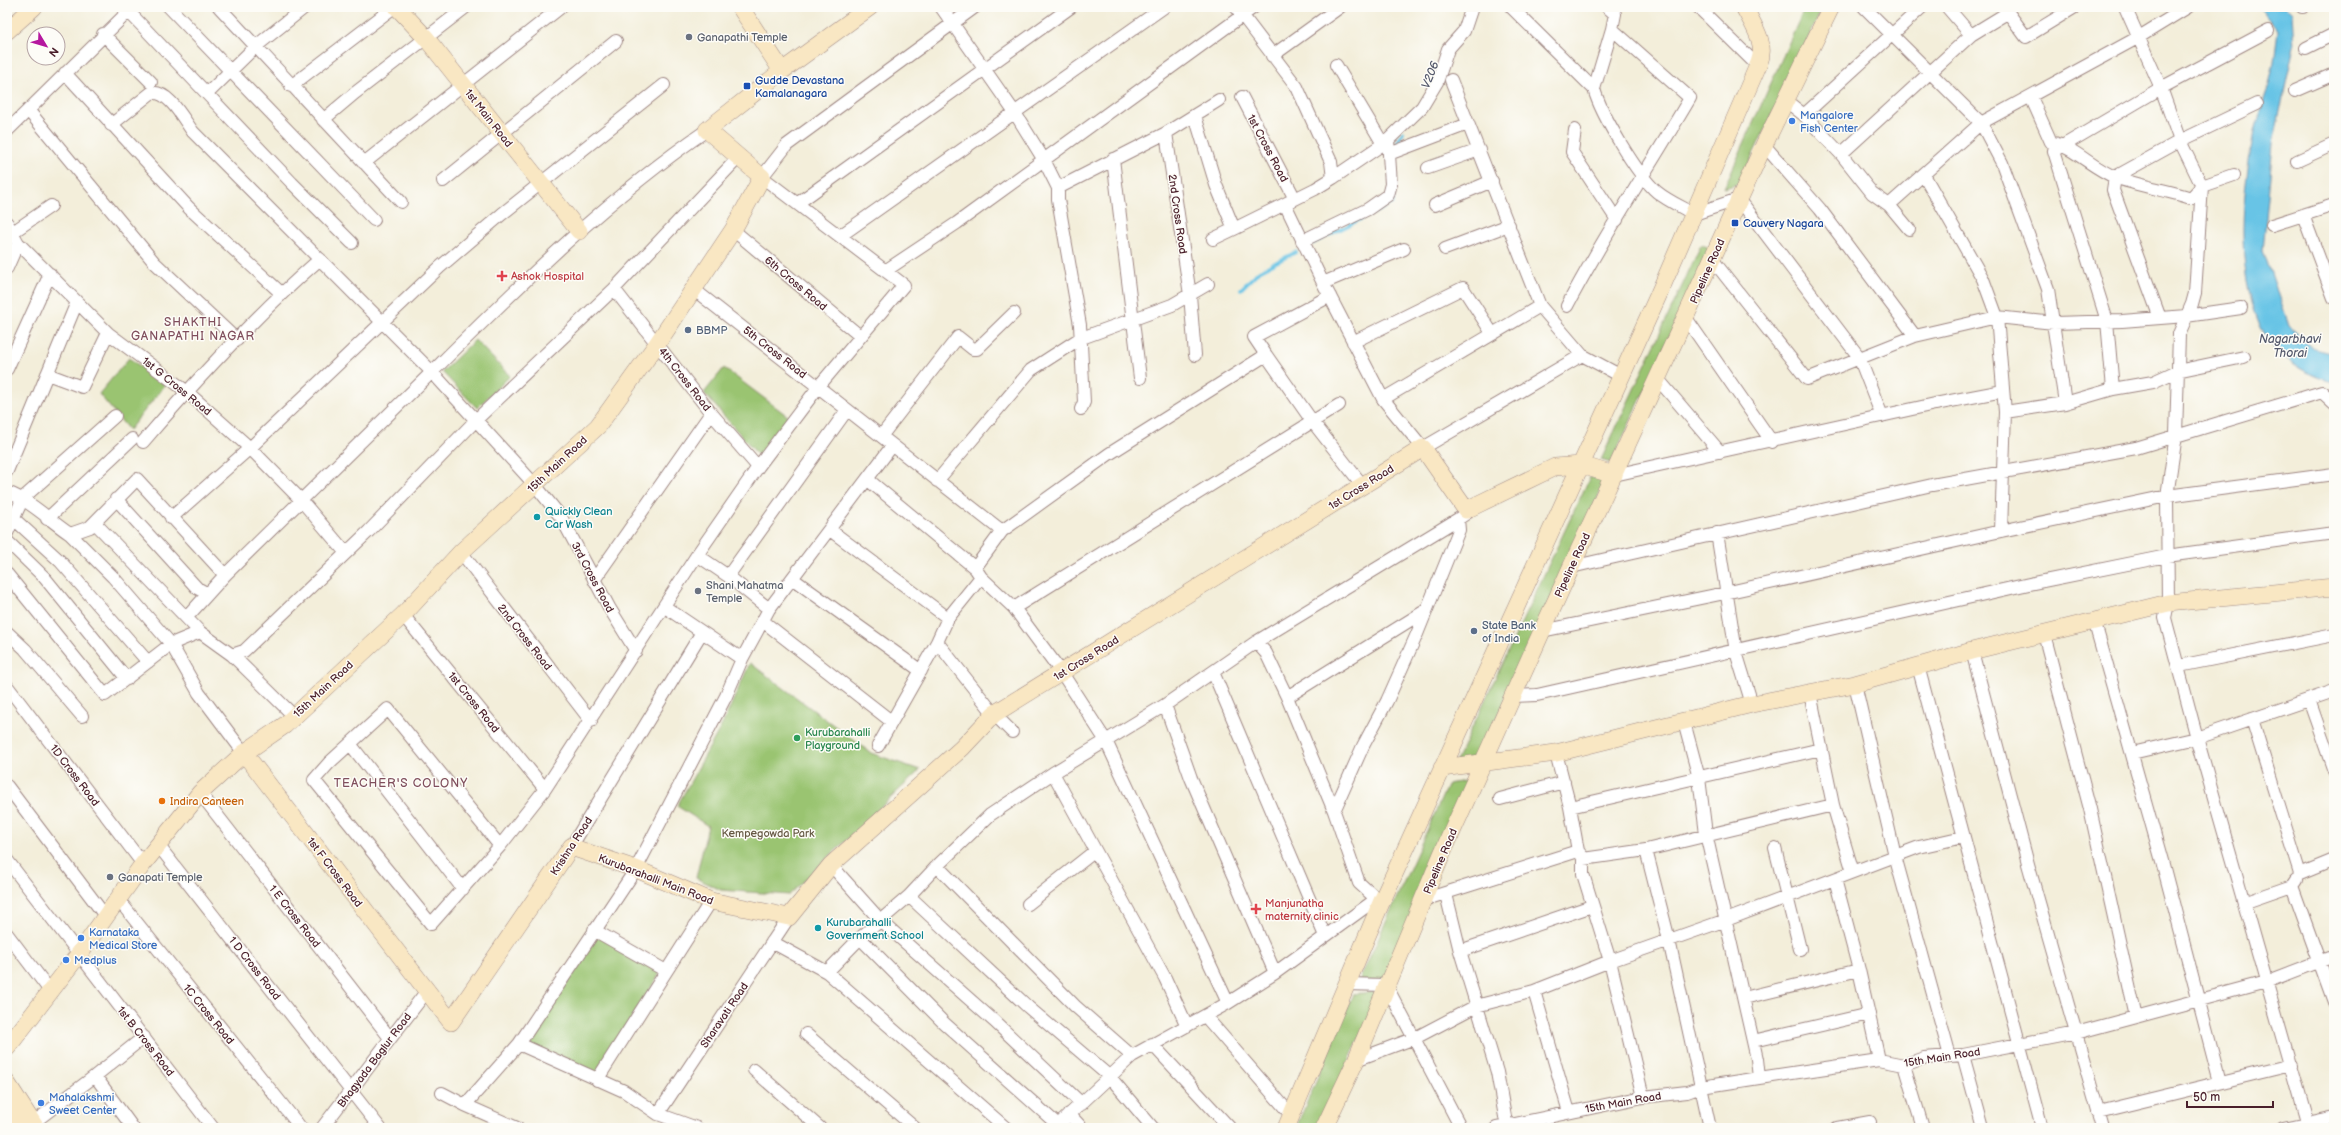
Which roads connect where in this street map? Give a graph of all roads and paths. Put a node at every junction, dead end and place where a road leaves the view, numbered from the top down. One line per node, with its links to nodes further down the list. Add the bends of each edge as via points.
1 (34, 7): 33 (street)
2 (169, 7): 48 (street)
3 (219, 7): 42 (street)
4 (305, 7): 42 (street)
5 (395, 7): 40 (street, 1st Main Road); 57 (street)
6 (466, 7): 40 (street)
7 (561, 7): 55 (street)
8 (740, 7): 49 (street)
9 (870, 7): 49 (street)
10 (941, 7): 31 (street)
11 (975, 7): 31 (street)
12 (1071, 7): 47 (street)
13 (1164, 7): 68 (street)
14 (1254, 7): 30 (street)
15 (1340, 7): 44 (street)
16 (1472, 7): 84 (street, via 1464,31 1448,49 1429,98)
17 (1511, 7): 59 (street)
18 (1607, 7): 32 (street, via 1615,14)
19 (1698, 7): 46 (street)
20 (1744, 7): 46 (street, via 1761,42 1762,56)
21 (1831, 7): 65 (street, Pipeline Road)
22 (1864, 7): 38 (street)
23 (1922, 7): 38 (street)
24 (1947, 7): 37 (street)
25 (2125, 7): 39 (street)
26 (2188, 7): 39 (street)
27 (2068, 9): 29 (street, via 2026,37)
28 (131, 10): 35 (street); 61 (street)
29 (2006, 10): 37 (street)
30 (1239, 11): 44 (street); 89 (street)
31 (952, 23): 47 (street); 95 (street, via 787,145)
32 (1612, 29): 59 (street); 98 (street, via 1690,98)
33 (7, 31)
34 (2268, 31): 58 (street)
35 (103, 34): 51 (street); 54 (street)
36 (2334, 34): 43 (street)
37 (1971, 35): 50 (street)
38 (1891, 36): 50 (street); 69 (street)
39 (2138, 37): 58 (street); 63 (street)
40 (426, 38): 55 (street, 1st Main Road); 71 (street)
41 (616, 41): 79 (street)
42 (255, 47): 48 (street); 57 (street)
43 (2306, 48)
44 (1272, 56): 97 (street, via 1297,87 1331,162)
45 (1336, 65): 84 (street)
46 (1758, 66): 112 (street)
47 (985, 69): 68 (street); 107 (street)
48 (230, 70): 61 (street); 114 (street)
49 (782, 70): 75 (street)
50 (1928, 72): 72 (street); 86 (street)
51 (65, 73): 67 (street); 74 (street)
52 (2334, 74): 60 (street)
53 (1450, 80): 73 (street)
54 (152, 82)
55 (462, 84): 79 (street, 1st Main Road); 91 (street)
56 (664, 85): 101 (street)
57 (291, 86): 71 (street)
58 (2161, 88): 80 (street); 83 (street)
59 (1594, 89): 98 (street, via 1598,102)
60 (2295, 91)
61 (208, 93): 126 (street)
62 (1242, 97): 105 (street, 1st Cross Road)
63 (2031, 97): 72 (street); 83 (street, via 2051,142)
64 (1219, 100): 70 (street)
65 (1785, 100): 69 (street); 82 (street, Pipeline Road)
66 (2257, 104): 80 (street)
67 (28, 110): 77 (street); 160 (street, via 154,262)
68 (1015, 113): 89 (street); 123 (street)
69 (1804, 114): 86 (street)
70 (1195, 116): 78 (street); 118 (street, via 1216,185)
71 (324, 120): 91 (street)
72 (1981, 123): 93 (street); 154 (street, via 2002,163 2020,208 2048,289)
73 (1468, 124): 84 (street); 85 (street)
74 (111, 125): 129 (street, 3rd Cross Road, via 151,93 162,94 193,132); 138 (street, via 189,208)
75 (706, 130): 87 (street); 121 (street, via 677,150)
76 (1575, 130): 115 (street, via 1572,152)
77 (7, 131)
78 (1166, 133): 88 (street); 139 (street, 2nd Cross Road)
79 (501, 134): 99 (street); 101 (street, 1st Main Road)
80 (2180, 141): 96 (street); 102 (street)
81 (2334, 144): 90 (street)
82 (1764, 145): 104 (street, Pipeline Road); 158 (street, via 1820,209)
83 (2064, 145): 96 (street, via 2070,152); 153 (street, via 2054,152)
84 (1386, 146): 97 (street); 125 (street, via 1391,184 1388,195 1368,209)
85 (1479, 150): 92 (street); 100 (street)
86 (1841, 154): 108 (street, via 1872,193)
87 (738, 158): 95 (street); 137 (street)
88 (1113, 159): 103 (street); 151 (street)
89 (1044, 160): 103 (street); 132 (street)
90 (2297, 161)
91 (364, 163): 106 (street)
92 (1428, 168)
93 (1924, 175): 108 (street); 148 (street, via 1983,279)
94 (2234, 175): 102 (street)
95 (762, 177): 107 (street); 120 (street, 15th Main Road)
96 (2115, 177): 102 (street, via 2191,198); 150 (street, via 2113,190)
97 (1333, 178): 105 (street)
98 (1643, 178): 112 (street, via 1657,192); 115 (street)
99 (443, 181)
100 (1492, 181): 109 (street); 116 (street)
101 (542, 184): 121 (street, 1st Main Road); 152 (street, via 452,257)
102 (2202, 186): 147 (street, via 2195,293)
103 (1058, 188): 159 (street, via 1080,325)
104 (1739, 199): 112 (street); 130 (street, Pipeline Road); 166 (street)
105 (1290, 201): 118 (street); 125 (street, 1st Cross Road)
106 (401, 202)
107 (798, 203): 123 (street)
108 (1889, 204): 119 (street)
109 (1435, 205)
110 (2334, 205): 113 (street)
111 (51, 206): 122 (street)
112 (1694, 214): 172 (street)
113 (2303, 215): 117 (street); 141 (street)
114 (374, 220)
115 (1617, 220): 144 (street, via 1590,262)
116 (1509, 225): 128 (street); 143 (street)
117 (2272, 225)
118 (1234, 229): 124 (street)
119 (1909, 229)
120 (732, 230): 136 (street, 15th Main Road); 157 (street, 6th Cross Road)
121 (579, 231): 170 (street, via 506,298)
122 (12, 232): 131 (street); 133 (street, 1st G Cross Road)
123 (840, 236): 132 (street)
124 (1213, 239)
125 (1302, 241): 134 (street, 1st Cross Road)
126 (352, 243)
127 (1404, 249): 134 (street)
128 (1445, 249)
129 (320, 259): 138 (street); 152 (street, 3rd Cross Road)
130 (1712, 259): 149 (street, Pipeline Road); 166 (street, via 1807,379)
131 (7, 268)
132 (885, 271): 157 (street, via 904,285)
133 (50, 274): 142 (street, 1st G Cross Road); 168 (street)
134 (1323, 283): 140 (street, 1st Cross Road)
135 (1208, 284): 139 (street)
136 (692, 288): 162 (street, 15th Main Road); 175 (street, 5th Cross Road)
137 (614, 289): 162 (street, 4th Cross Road); 189 (street)
138 (281, 294): 160 (street)
139 (1190, 295): 151 (street, via 1172,305); 163 (street, 2nd Cross Road)
140 (1330, 296): 161 (street, 1st Cross Road); 165 (street, via 1254,337)
141 (2334, 298)
142 (77, 302): 156 (street, 1st G Cross Road); 171 (street)
143 (1540, 306): 155 (street); 164 (street)
144 (1567, 306)
145 (2241, 308): 147 (street)
146 (1014, 313): 191 (street, via 977,348 973,349 958,337)
147 (2186, 316): 150 (street); 169 (street, via 2179,334)
148 (1997, 317): 154 (street); 158 (street); 178 (street)
149 (1686, 318): 174 (street, Pipeline Road); 193 (street)
150 (2160, 318): 153 (street)
151 (1132, 320): 159 (street); 173 (street)
152 (381, 321): 170 (street, 3rd Cross Road); 195 (street)
153 (2107, 321): 154 (street); 176 (street)
154 (2054, 323): 180 (street)
155 (1492, 332): 161 (street, via 1463,288); 179 (street)
156 (108, 333): 171 (street, via 82,387); 177 (street, 1st G Cross Road)
157 (860, 336): 175 (street)
158 (1914, 336): 166 (street)
159 (1079, 339): 183 (street, via 1084,402); 205 (street, via 1031,370)
160 (237, 340): 177 (street)
161 (1352, 342): 179 (street, 1st Cross Road)
162 (657, 344): 186 (street, 4th Cross Road); 206 (street, 15th Main Road, via 598,426)
163 (1195, 354)
164 (1582, 355): 172 (street); 196 (street)
165 (1266, 356): 190 (street); 219 (street, via 1109,454)
166 (1859, 357): 188 (street)
167 (2244, 357): 169 (street)
168 (7, 369)
169 (2177, 371): 176 (street, via 2153,382); 192 (street)
170 (432, 372): 189 (street, 3rd Cross Road); 212 (street)
171 (47, 374): 200 (street)
172 (1621, 376): 198 (street)
173 (1140, 378)
174 (1657, 378): 197 (street); 203 (street, Pipeline Road)
175 (820, 386): 184 (street, 5th Cross Road); 199 (street)
176 (2113, 389): 180 (street)
177 (186, 391): 195 (street, 1st G Cross Road); 215 (street, via 137,440)
178 (2003, 391): 185 (street); 188 (street)
179 (1383, 399): 196 (street, 1st Cross Road)
180 (2065, 403): 185 (street)
181 (2334, 403): 192 (street, via 2322,392)
182 (1339, 405): 190 (street)
183 (1082, 409)
184 (847, 410): 191 (street, 5th Cross Road); 234 (street)
185 (2005, 412): 201 (street)
186 (711, 413): 199 (street, 4th Cross Road); 236 (street)
187 (115, 416): 210 (street)
188 (1882, 416): 193 (street)
189 (477, 419): 206 (street, 3rd Cross Road); 227 (street)
190 (1312, 421): 207 (street); 242 (street)
191 (882, 435): 194 (street, 5th Cross Road)
192 (2176, 436): 201 (street, via 2136,448); 209 (street)
193 (1772, 442): 197 (street)
194 (892, 446): 204 (street); 205 (street, 5th Cross Road)
195 (250, 448): 212 (street, 1st G Cross Road); 214 (street)
196 (1423, 448): 207 (street, 1st Cross Road); 213 (street, 1st Cross Road)
197 (1720, 452): 203 (street)
198 (1581, 465): 203 (street); 213 (street, via 1555,467); 297 (street)
199 (758, 467): 228 (street)
200 (7, 471)
201 (2002, 471): 220 (street); 222 (street)
202 (2334, 474): 209 (street)
203 (1614, 475): 230 (street, Pipeline Road)
204 (867, 479): 218 (street); 231 (street)
205 (937, 481): 219 (street, 5th Cross Road)
206 (534, 485): 226 (street, 15th Main Road); 236 (street, 3rd Cross Road, via 562,517)
207 (1362, 486): 269 (street, 1st Cross Road)
208 (7, 492): 210 (street)
209 (2167, 496): 220 (street); 229 (street)
210 (23, 498): 215 (street); 216 (street)
211 (116, 499): 214 (street, via 137,479); 217 (street); 238 (street, via 197,588)
212 (301, 500): 227 (street, 1st G Cross Road); 233 (street)
213 (1462, 514): 244 (street, via 1459,530); 257 (street)
214 (171, 518): 233 (street)
215 (47, 519): 224 (street)
216 (14, 520): 221 (street); 264 (street, via 60,561)
217 (95, 523): 224 (street); 246 (street)
218 (830, 530): 235 (street); 247 (street)
219 (1002, 531): 231 (street)
220 (2000, 531): 239 (street)
221 (7, 533)
222 (1717, 533): 230 (street); 239 (street)
223 (2334, 533): 229 (street)
224 (70, 534): 258 (street, via 113,577)
225 (7, 541): 270 (street, via 49,582)
226 (461, 552): 245 (street, 15th Main Road); 284 (street, 2nd Cross Road)
227 (346, 553): 262 (street, via 244,651)
228 (697, 555): 234 (street); 241 (street)
229 (2167, 556): 240 (street); 261 (street, via 1924,607)
230 (1571, 568): 250 (street, Pipeline Road)
231 (978, 572): 242 (street); 247 (street)
232 (7, 574): 270 (street, via 105,695)
233 (225, 575): 238 (street)
234 (728, 576): 243 (street)
235 (794, 579): 243 (street); 267 (street)
236 (594, 580): 260 (street, 3rd Cross Road)
237 (2334, 587): 240 (street)
238 (208, 594): 246 (street)
239 (1725, 594): 250 (street); 261 (street)
240 (2168, 603): 248 (street); 266 (street, via 2165,618)
241 (665, 607): 253 (street); 260 (street)
242 (1014, 608): 269 (street)
243 (769, 609): 249 (street)
244 (1425, 611): 276 (street); 308 (street, via 1387,701 1362,746)
245 (403, 615): 282 (street, 15th Main Road); 303 (street, 1st Cross Road)
246 (188, 617): 252 (street)
247 (948, 618): 256 (street)
248 (2094, 620): 254 (street); 295 (street)
249 (764, 622): 263 (street); 285 (street)
250 (1542, 631): 275 (street, Pipeline Road)
251 (7, 632): 281 (street, via 30,654)
252 (200, 632): 258 (street); 262 (street)
253 (702, 632): 263 (street); 313 (street, Krishna Road)
254 (2044, 634): 259 (street); 373 (street, via 2090,809)
255 (2334, 635): 266 (street)
256 (937, 642): 267 (street); 280 (street)
257 (1256, 642): 268 (street); 276 (street, via 1266,653)
258 (171, 644): 264 (street); 293 (street, via 199,693)
259 (1972, 650): 265 (street); 375 (street, via 2028,864)
260 (636, 651): 284 (street)
261 (1736, 652): 275 (street, via 1537,695); 278 (street)
262 (232, 655): 282 (street)
263 (742, 659): 324 (street, via 726,696)
264 (148, 662): 270 (street)
265 (1918, 666): 271 (street); 310 (street)
266 (2178, 666): 288 (street)
267 (921, 671): 285 (street)
268 (1213, 672): 279 (street); 346 (street)
269 (1062, 673): 280 (street, 1st Cross Road); 289 (street)
270 (126, 679)
271 (1854, 684): 274 (street); 318 (street)
272 (7, 686): 321 (street, 1D Cross Road)
273 (2334, 691): 277 (street)
274 (1810, 693): 278 (street); 292 (street)
275 (1513, 696): 296 (street, Pipeline Road)
276 (1287, 697): 308 (street)
277 (2309, 700): 283 (street); 298 (street)
278 (1752, 704): 286 (street)
279 (1165, 705): 289 (street); 359 (street, via 1191,778)
280 (994, 714): 287 (street); 322 (street, 1st Cross Road, via 962,748)
281 (82, 716)
282 (294, 716): 293 (street, 15th Main Road)
283 (2252, 719): 288 (street); 326 (street)
284 (591, 721): 303 (street)
285 (891, 721): 291 (street)
286 (1684, 722): 294 (street); 300 (street)
287 (1012, 732)
288 (2197, 738): 295 (street); 337 (street)
289 (1106, 741): 299 (street); 369 (street)
290 (351, 745): 312 (street, via 388,709); 329 (street); 329 (street, via 329,763 314,780 431,924)
291 (878, 746)
292 (1821, 749): 300 (street); 306 (street)
293 (244, 753): 304 (street, 15th Main Road); 365 (street, 1st F Cross Road)
294 (1556, 753): 296 (street); 301 (street)
295 (2132, 753): 367 (street)
296 (1483, 762): 297 (street); 334 (street, Pipeline Road)
297 (1442, 768): 335 (street)
298 (2334, 771)
299 (1053, 773): 316 (street); 323 (street, via 990,815)
300 (1699, 778): 307 (street); 309 (street)
301 (1564, 782): 305 (street); 307 (street)
302 (7, 786): 340 (street)
303 (545, 790): 312 (street)
304 (200, 793): 311 (street, 15th Main Road); 378 (street, 1 E Cross Road)
305 (1500, 798)
306 (1833, 805): 309 (street); 325 (street)
307 (1570, 807): 317 (street)
308 (1334, 811): 335 (street, via 1359,882)
309 (1706, 834): 315 (street); 342 (street)
310 (1963, 837): 318 (street, via 1919,847); 383 (street)
311 (158, 844): 321 (street, 15th Main Road); 400 (street, 1 D Cross Road)
312 (500, 846): 329 (street)
313 (571, 847): 324 (street, Kurubarahalli Main Road); 365 (street, Krishna Road, via 451,1022)
314 (1775, 848): 332 (street)
315 (1646, 850): 317 (street); 348 (street)
316 (1095, 852): 338 (street); 374 (street, via 1165,978)
317 (1581, 855): 330 (street); 339 (street, via 1583,874)
318 (1895, 856): 325 (street); 387 (street)
319 (7, 860): 352 (street, 1st B Cross Road)
320 (2334, 860): 326 (street)
321 (143, 864): 333 (street, 15th Main Road)
322 (831, 865): 341 (street, 1st Cross Road); 343 (street)
323 (937, 866): 331 (street); 386 (street, via 1075,1006)
324 (636, 869): 336 (street, Kurubarahalli Main Road); 344 (street)
325 (1853, 872): 327 (street)
326 (2300, 874): 328 (street)
327 (1835, 879): 332 (street); 356 (street)
328 (2292, 886): 337 (street); 355 (street)
329 (463, 889)
330 (1446, 894): 334 (street); 351 (street)
331 (909, 896): 343 (street); 394 (street, via 1028,1006)
332 (1788, 897): 342 (street); 350 (street)
333 (118, 899): 340 (street, 15th Main Road); 419 (street, 1C Cross Road)
334 (1423, 900): 362 (street, Pipeline Road)
335 (1378, 901): 346 (street); 361 (street)
336 (711, 902): 341 (street, Kurubarahalli Main Road); 357 (street)
337 (2246, 902): 360 (street)
338 (1028, 904)
339 (1592, 906): 351 (street); 354 (street)
340 (106, 916): 352 (street, 15th Main Road)
341 (789, 916): 349 (street, Sharavati Road)
342 (1726, 920): 348 (street); 366 (street)
343 (881, 921): 347 (street); 403 (street, via 994,1021)
344 (594, 930): 357 (street); 381 (street)
345 (7, 934): 364 (street)
346 (1325, 936): 359 (street)
347 (860, 938): 358 (street); 414 (street, via 944,1023)
348 (1669, 940): 354 (street); 399 (street)
349 (772, 942): 358 (street); 408 (street, Sharavati Road)
350 (1800, 949)
351 (1460, 951): 370 (street)
352 (79, 954): 364 (street, 15th Main Road); 377 (street, 1st B Cross Road)
353 (2334, 956): 355 (street, 15th Main Road)
354 (1610, 961): 363 (street); 402 (street)
355 (2320, 962): 360 (street, 15th Main Road); 368 (street)
356 (1859, 970): 366 (street); 371 (street)
357 (666, 971): 396 (street)
358 (827, 972): 426 (street)
359 (1275, 973): 369 (street)
360 (2266, 982): 367 (street, 15th Main Road); 391 (street)
361 (1346, 984): 362 (street); 411 (street)
362 (1386, 985): 379 (street); 388 (street, Pipeline Road)
363 (1534, 991): 370 (street); 406 (street)
364 (51, 992): 384 (street, 15th Main Road)
365 (426, 992): 378 (street, Bhagyada Baglur Road)
366 (1744, 998): 380 (street)
367 (2199, 1000): 373 (street, 15th Main Road); 397 (street)
368 (2334, 1002)
369 (1228, 1004): 372 (street)
370 (1476, 1006): 379 (street); 416 (street, via 1497,1072)
371 (1869, 1014): 380 (street); 389 (street)
372 (1206, 1017): 374 (street); 411 (street)
373 (2136, 1017): 375 (street, 15th Main Road)
374 (1187, 1026): 382 (street)
375 (2076, 1033): 383 (street, 15th Main Road); 407 (street)
376 (806, 1034): 425 (street)
377 (144, 1037): 393 (street); 418 (street, 1st B Cross Road)
378 (390, 1038): 400 (street, Bhagyada Baglur Road)
379 (1415, 1038): 388 (street); 431 (street)
380 (1753, 1041): 395 (street)
381 (519, 1044): 396 (street); 404 (street)
382 (1152, 1044): 386 (street); 429 (street)
383 (2019, 1044): 385 (street, 15th Main Road); 436 (street)
384 (7, 1048)
385 (1963, 1054): 387 (street, 15th Main Road); 435 (street)
386 (1132, 1056): 394 (street)
387 (1950, 1056): 390 (street, 15th Main Road, via 1924,1058)
388 (1356, 1060): 430 (street, Pipeline Road)
389 (1879, 1060): 390 (street, 15th Main Road); 395 (street, 15th Main Road)
390 (1904, 1065): 434 (street)
391 (2291, 1065): 397 (street); 415 (street)
392 (754, 1070): 424 (street)
393 (95, 1076): 413 (street); 417 (street)
394 (1110, 1077): 403 (street); 428 (street)
395 (1758, 1078): 399 (street, 15th Main Road)
396 (597, 1080): 408 (street, via 624,1091)
397 (2220, 1082): 407 (street)
398 (7, 1083): 413 (street)
399 (1701, 1087): 402 (street, 15th Main Road, via 1687,1092); 432 (street)
400 (352, 1092): 420 (street, Bhagyada Baglur Road); 421 (street, 1 D Cross Road)
401 (442, 1093): 404 (street)
402 (1643, 1097): 406 (street, 15th Main Road)
403 (1082, 1104): 409 (street)
404 (465, 1105): 422 (street)
405 (7, 1110): 413 (street)
406 (1569, 1112): 416 (street, 15th Main Road)
407 (2098, 1112): 437 (street)
408 (658, 1114): 423 (street)
409 (1069, 1114): 414 (street); 427 (street)
410 (2334, 1117): 415 (street)
411 (1289, 1122)
412 (1870, 1122): 433 (street)
413 (29, 1126)
414 (1056, 1126)
415 (2308, 1126): 438 (street)
416 (1504, 1127)
417 (133, 1128)
418 (213, 1128)
419 (301, 1128)
420 (322, 1128)
421 (380, 1128)
422 (517, 1128)
423 (697, 1128)
424 (820, 1128)
425 (915, 1128)
426 (1006, 1128)
427 (1082, 1128)
428 (1153, 1128)
429 (1230, 1128)
430 (1324, 1128)
431 (1461, 1128)
432 (1710, 1128)
433 (1838, 1128)
434 (1923, 1128)
435 (1983, 1128)
436 (2042, 1128)
437 (2103, 1128)
438 (2283, 1128)

